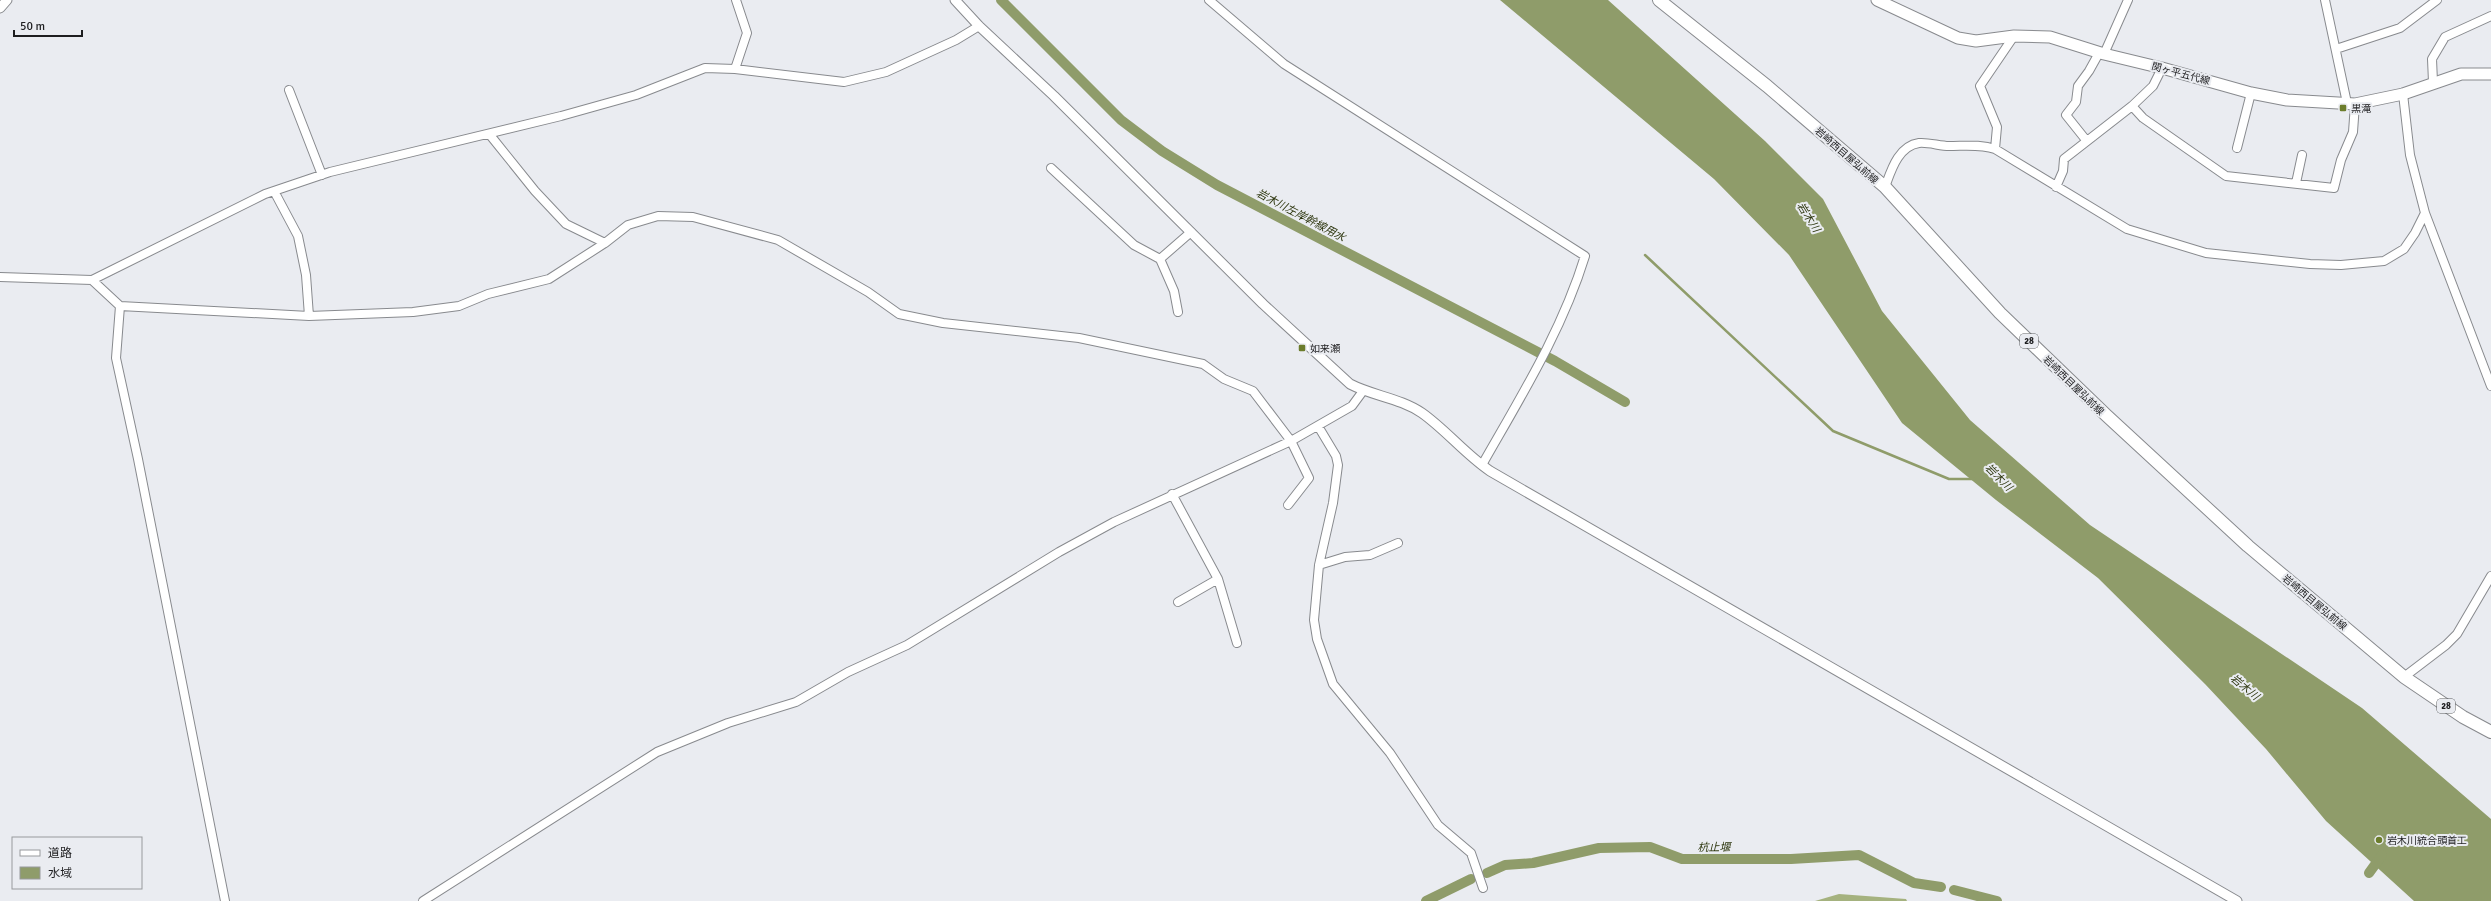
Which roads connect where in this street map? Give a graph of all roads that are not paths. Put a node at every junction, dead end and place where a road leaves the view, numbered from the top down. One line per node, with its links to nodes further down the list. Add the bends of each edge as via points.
1 (8, 0): 10 (street)
2 (736, 0): 17 (street, via 747,33)
3 (956, 0): 12 (street)
4 (1209, 0): 49 (street, via 1284,64 1585,256 1575,288 1540,363)
5 (1659, 0): 33 (main road, 岩崎西目屋弘前線 / 28)
6 (1877, 0): 13 (main road, 関ヶ平五代線, via 1958,38 1976,41)
7 (2128, 0): 15 (street)
8 (2325, 0): 14 (street)
9 (2437, 0): 14 (street, via 2400,28)
10 (0, 8)
11 (2491, 16): 19 (street, via 2445,37 2432,59)
12 (979, 26): 17 (street, via 956,40 886,72 852,81); 37 (street, via 1054,96)
13 (2014, 36): 15 (main road, 関ヶ平五代線, via 2050,37); 28 (street, via 1980,86 1997,127)
14 (2336, 49): 23 (street)
15 (2102, 53): 16 (main road, 関ヶ平五代線); 26 (street, via 2078,86 2076,102 2066,115)
16 (2162, 68): 21 (main road, 関ヶ平五代線); 24 (street, via 2153,86)
17 (735, 69): 25 (street, via 705,68 636,95)
18 (2491, 74): 19 (main road, 関ヶ平五代線, via 2461,74)
19 (2433, 82): 22 (main road, 関ヶ平五代線)
20 (289, 90): 31 (street)
21 (2251, 93): 23 (main road, 関ヶ平五代線, via 2287,100); 27 (street)
22 (2403, 94): 23 (main road, 関ヶ平五代線); 36 (street, via 2410,155)
23 (2351, 104): 32 (street, via 2352,132 2334,188)
24 (2132, 106): 26 (street); 32 (street, via 2143,118 2226,176)
25 (490, 135): 31 (street); 38 (street, via 535,191 566,224)
26 (2086, 140): 34 (street, via 2064,159 2063,171)
27 (2237, 148)
28 (1995, 150): 33 (street, via 1986,146 1919,143 1908,146 1895,161); 34 (street)
29 (2302, 155): 32 (street)
30 (1051, 168): 39 (street, via 1134,245)
31 (322, 175): 35 (street)
32 (2296, 183)
33 (1885, 187): 58 (main road, 岩崎西目屋弘前線 / 28, via 2000,313 2106,415 2248,546)
34 (2056, 187): 36 (street, via 2127,229 2173,244 2206,253 2310,264 2341,265 2384,261 2404,249)
35 (274, 191): 41 (street, via 226,212); 44 (street, via 298,236 306,275)
36 (2425, 213): 45 (street)
37 (1191, 232): 39 (street); 46 (street, via 1332,368 1350,384)
38 (605, 243): 44 (street, via 549,279 488,294 459,306 413,312); 48 (street, via 628,225 658,216 674,215 761,235 778,240 868,292 899,314 943,323 1079,338 1203,364 1224,379 1253,391)
39 (1160, 260): 43 (street, via 1174,291)
40 (0, 277): 41 (street)
41 (92, 280): 42 (street)
42 (120, 306): 44 (street); 61 (street, via 116,358)
43 (1178, 312)
44 (309, 316)
45 (2491, 386)
46 (1363, 391): 47 (street, via 1352,406); 49 (street, via 1409,406 1422,414)
47 (1318, 426): 48 (street); 53 (street, via 1336,456 1338,465 1333,503)
48 (1291, 441): 50 (street); 51 (street, via 1309,478)
49 (1482, 466): 63 (street)
50 (1172, 494): 55 (street); 62 (street, via 1059,552 907,645 848,672 796,702 728,723 657,752)
51 (1288, 505)
52 (1398, 543): 53 (street, via 1370,555 1345,557)
53 (1319, 565): 60 (street, via 1314,620 1317,640 1333,684 1390,753 1438,825 1471,853)
54 (2491, 576): 58 (street, via 2457,634)
55 (1218, 579): 56 (street); 57 (street)
56 (1178, 602)
57 (1237, 643)
58 (2404, 677): 59 (main road, 岩崎西目屋弘前線 / 28, via 2463,717)
59 (2491, 732)
60 (1483, 888)
61 (225, 901)
62 (423, 901)
63 (2237, 901)

